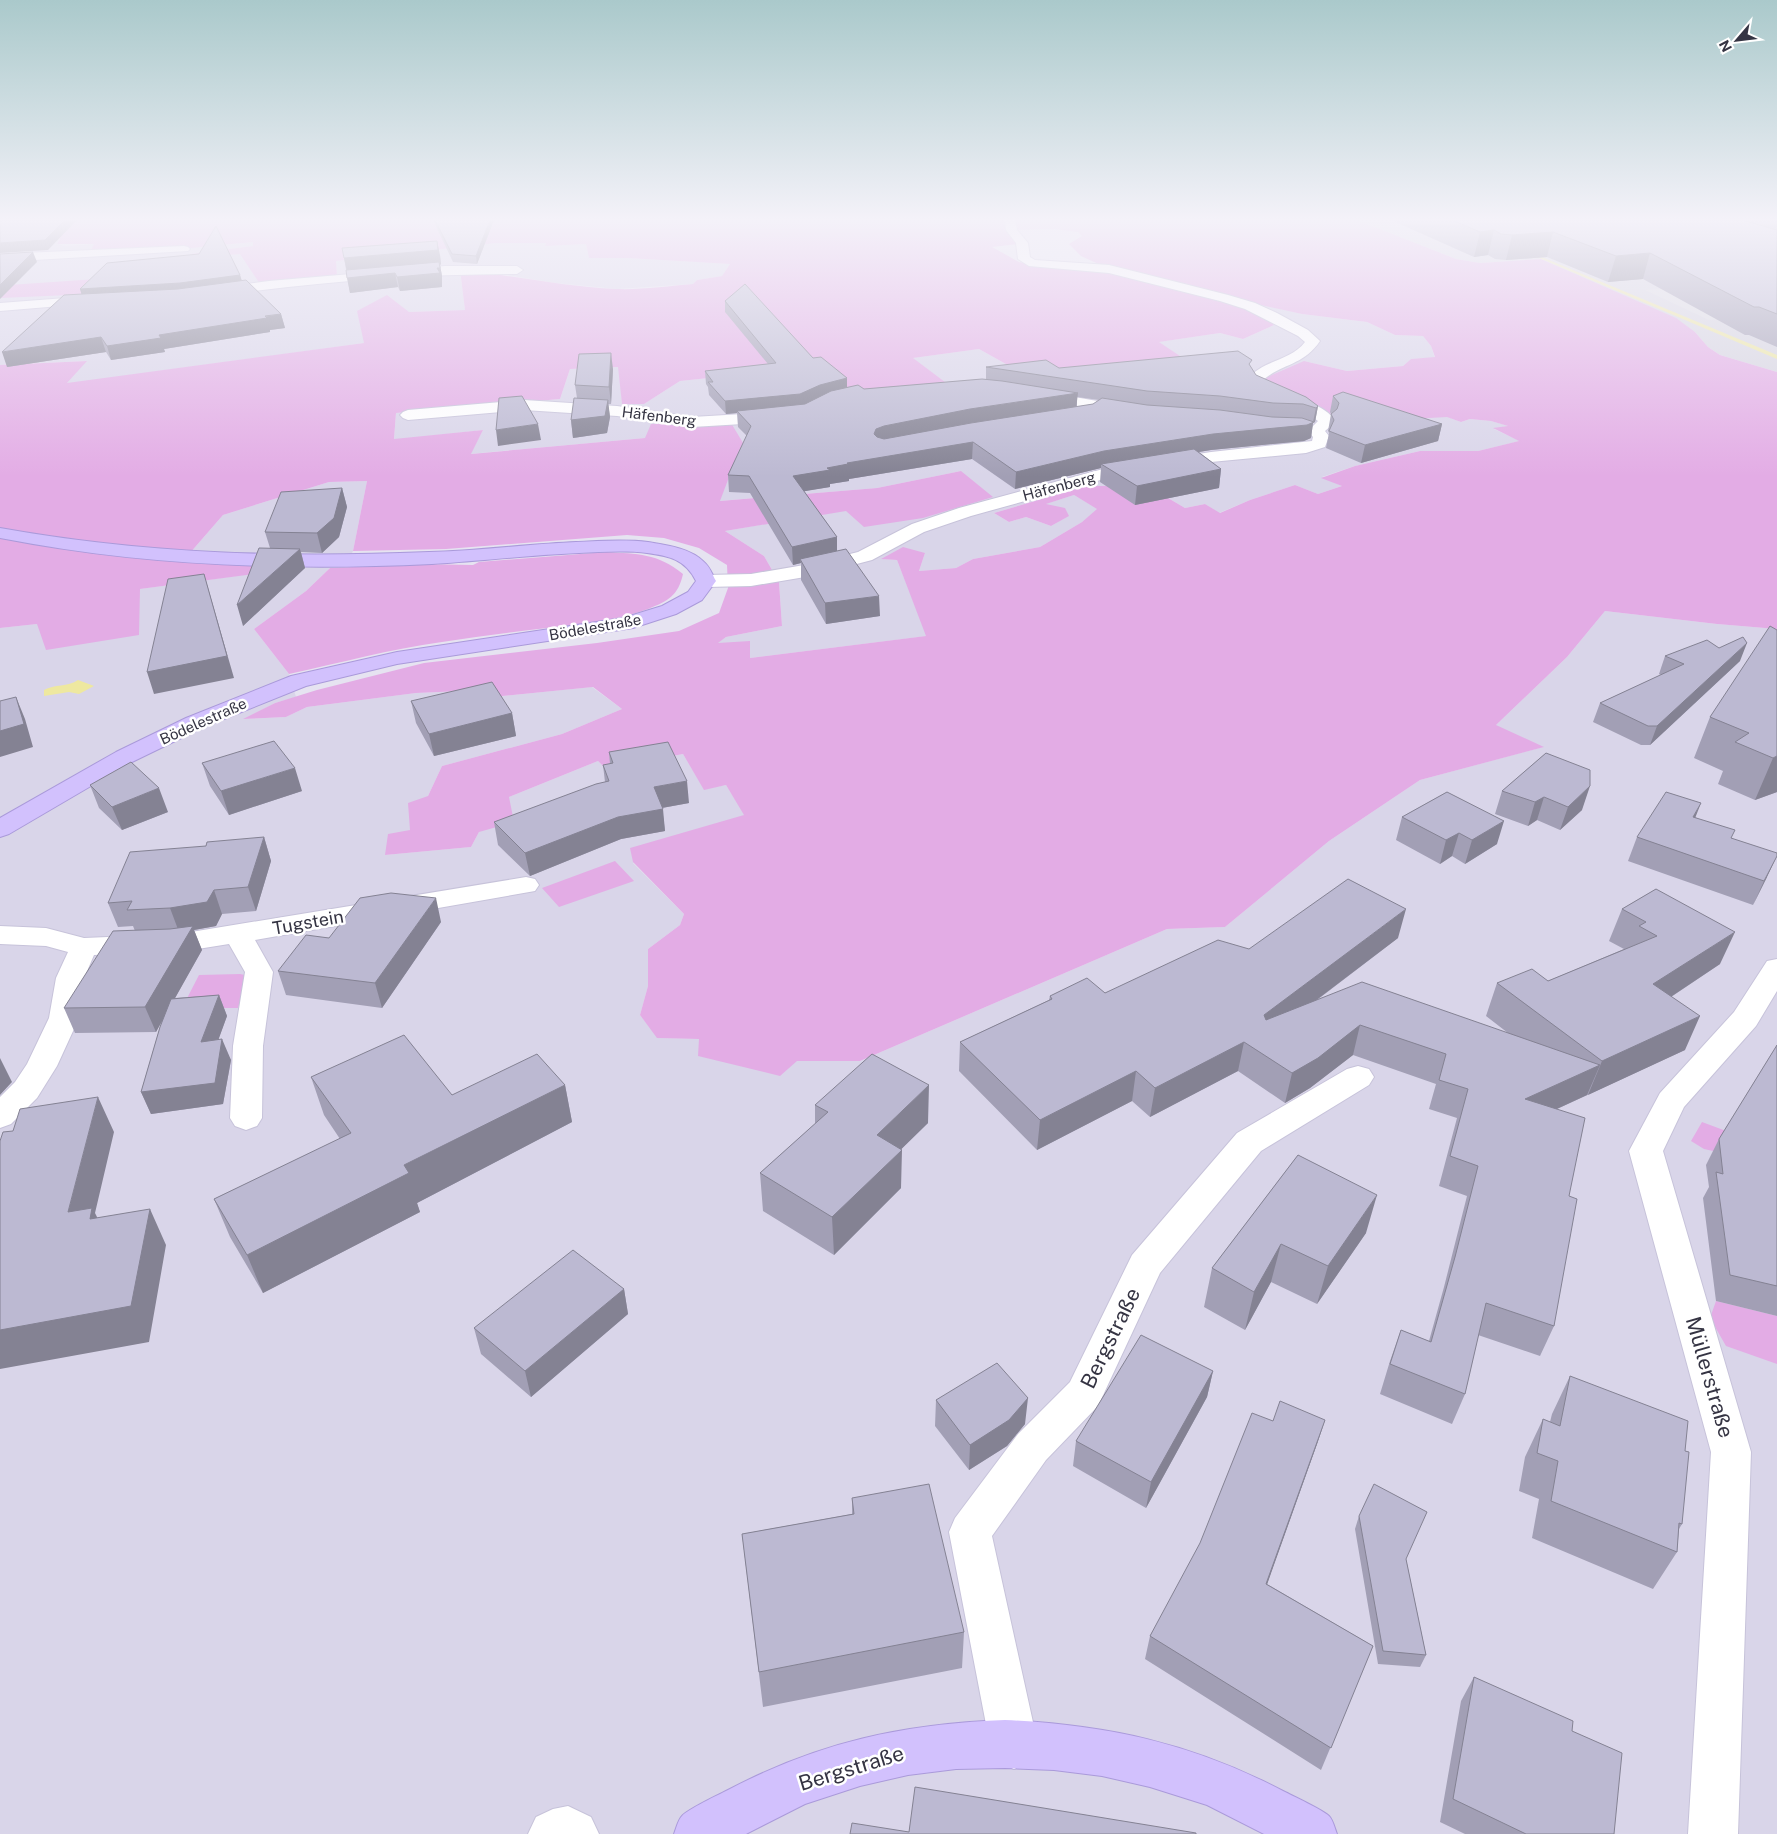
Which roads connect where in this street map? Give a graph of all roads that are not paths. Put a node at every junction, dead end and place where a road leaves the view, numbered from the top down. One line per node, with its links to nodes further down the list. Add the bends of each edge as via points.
1 (31, 306): 3 (street)
2 (1249, 306): 11 (street, Häfenberg, via 1313,341 1297,358 1255,379 1259,386 1326,418 1325,424 1308,429 1321,436 1319,444 1211,457 1080,479 918,528 865,556 811,570 750,580)
3 (0, 308)
4 (1021, 393): 5 (street)
5 (1114, 409): 6 (street); 9 (street)
6 (1137, 413)
7 (408, 415): 8 (street, Häfenberg, via 524,405 617,411 692,422)
8 (790, 415)
9 (1064, 417)
10 (0, 533): 11 (main road, via 144,553 302,561 433,558 628,546 680,555 697,565)
11 (706, 581): 12 (main road, Bödelestraße, via 695,596 670,610 626,624 397,658 299,681 176,731 124,757)
12 (0, 829)
13 (526, 885): 14 (street, Tugstein)
14 (238, 934): 16 (street, Tugstein, via 180,943); 20 (street, via 259,972 248,1046)
15 (0, 935): 16 (street, Tugstein, via 46,937)
16 (84, 946): 19 (street, via 70,978 64,1018 41,1066 26,1090)
17 (1777, 968): 26 (street, Müllerstraße, via 1745,1020 1671,1100 1646,1151 1731,1452)
18 (1358, 1077): 21 (street, Bergstraße, via 1249,1142 1145,1264 1084,1394 1032,1447 970,1532)
19 (0, 1116)
20 (246, 1118)
21 (1014, 1745): 24 (main road, Bergstraße, via 978,1743 916,1749 814,1776 734,1813); 25 (main road, Bergstraße, via 1116,1755 1154,1764 1197,1777 1246,1798)
22 (553, 1834): 23 (street, via 568,1831)
23 (574, 1834)
24 (699, 1834)
25 (1312, 1834)
26 (1713, 1834)

